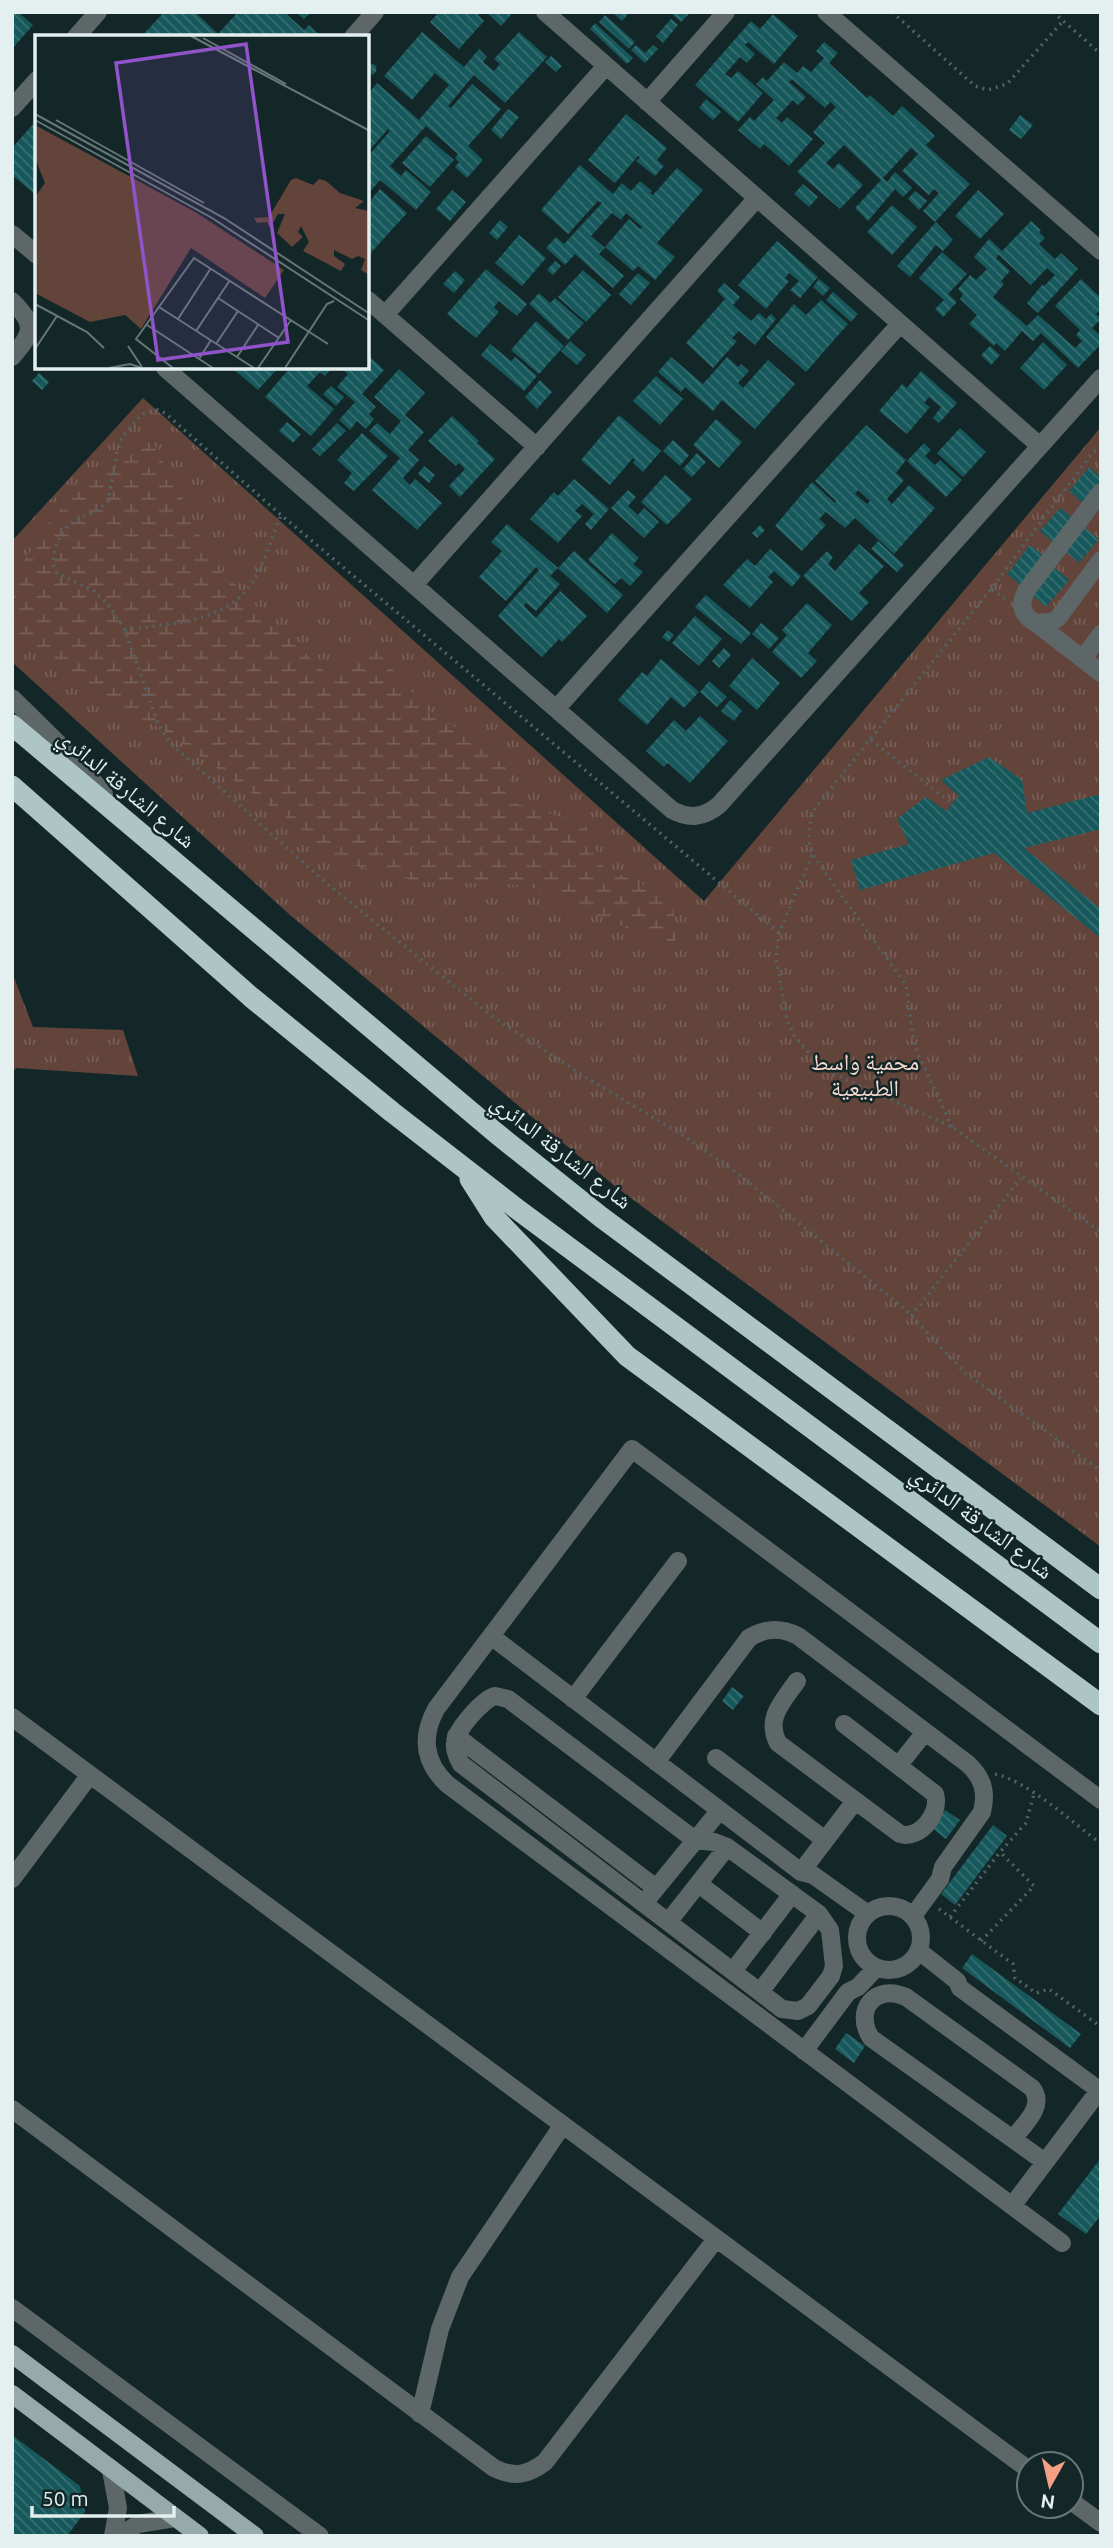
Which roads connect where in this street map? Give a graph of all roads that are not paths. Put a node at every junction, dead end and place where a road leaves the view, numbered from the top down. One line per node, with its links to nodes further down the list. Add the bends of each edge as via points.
1 (98, 12): 6 (street)
2 (374, 12): 7 (street)
3 (545, 12): 8 (street)
4 (726, 12): 10 (street)
5 (827, 12): 14 (street)
6 (78, 35)
7 (355, 35)
8 (606, 66): 10 (street); 18 (street)
9 (35, 82): 11 (street)
10 (647, 102): 12 (street)
11 (12, 107)
12 (757, 198): 19 (street); 24 (street)
13 (12, 234): 15 (street)
14 (1101, 251)
15 (35, 253)
16 (12, 301): 20 (street, via 27,318 30,331)
17 (369, 301): 18 (street)
18 (385, 315): 24 (street)
19 (900, 324): 23 (street); 33 (street)
20 (12, 357)
21 (166, 369): 27 (street)
22 (1101, 378): 23 (street)
23 (1040, 446): 33 (street, via 711,812 691,817 671,810)
24 (537, 447): 27 (street)
25 (1101, 492): 28 (street, via 1026,591 1021,606)
26 (1099, 567): 28 (street, via 1058,618 1051,622)
27 (414, 585): 33 (street)
28 (1030, 618): 30 (street)
29 (1101, 634): 30 (street)
30 (1083, 659): 31 (street)
31 (1101, 673)
32 (12, 698): 36 (street, via 77,762)
33 (556, 709)
34 (12, 726): 36 (highway, شارع الشارقة الدائري)
35 (12, 786): 37 (highway, شارع الشارقة الدائري, via 251,997)
36 (131, 826): 39 (highway, شارع الشارقة الدائري, via 601,1216)
37 (464, 1168): 41 (highway, شارع الشارقة الدائري); 44 (highway, via 494,1217 626,1356)
38 (678, 1560): 43 (street)
39 (1101, 1589)
40 (491, 1636): 43 (street); 53 (street, via 632,1449); 73 (street, via 429,1721 426,1749 430,1762 447,1784)
41 (1101, 1643)
42 (797, 1681): 54 (street, via 776,1711 774,1735)
43 (573, 1699): 50 (street)
44 (1101, 1705)
45 (12, 1717): 52 (street)
46 (844, 1724): 51 (street)
47 (925, 1732): 50 (street, via 798,1636 768,1630 741,1646); 51 (street); 59 (street, via 976,1772 984,1791 982,1812)
48 (456, 1736): 56 (street, via 484,1701 502,1697); 63 (street); 65 (street, via 455,1751 461,1764)
49 (716, 1758): 57 (street)
50 (656, 1762): 55 (street)
51 (900, 1765): 54 (street, via 932,1789 937,1799 935,1810 916,1833 900,1833)
52 (89, 1776): 61 (street); 80 (street)
53 (1101, 1800)
54 (855, 1801): 57 (street)
55 (720, 1810): 56 (street); 60 (street)
56 (695, 1840): 58 (street); 63 (street)
57 (825, 1840): 60 (street)
58 (727, 1847): 62 (street); 64 (street)
59 (943, 1867): 66 (street, via 932,1873); 66 (street, via 926,1898)
60 (801, 1872): 68 (street, via 807,1882)
61 (12, 1879)
62 (699, 1884): 69 (street); 70 (street)
63 (656, 1888): 65 (street)
64 (792, 1894): 67 (street); 70 (street)
65 (644, 1903): 69 (street)
66 (908, 1913): 68 (street, via 885,1906); 72 (street, via 921,1933)
67 (819, 1914): 76 (street); 76 (street, via 830,1930 834,1966 816,1996 808,2006 793,2012)
68 (864, 1920): 74 (street, via 857,1943)
69 (669, 1921): 71 (street)
70 (763, 1933): 75 (street)
71 (697, 1944): 73 (street); 75 (street)
72 (915, 1956): 74 (street, via 895,1970); 78 (street, via 949,1986 960,1988)
73 (683, 1961): 77 (street)
74 (871, 1964): 77 (street, via 850,1980 848,1992)
75 (733, 1971): 76 (street)
76 (760, 1992)
77 (804, 2051): 83 (street)
78 (1100, 2089): 82 (street)
79 (12, 2109): 89 (street)
80 (562, 2126): 84 (street); 89 (street, via 460,2277 440,2329)
81 (1013, 2139): 81 (street, via 871,2038 864,2014 874,1999 889,1992 906,1997 1032,2088 1037,2105); 82 (street)
82 (1045, 2162): 83 (street)
83 (1012, 2206): 85 (street)
84 (716, 2239): 89 (street, via 545,2462 534,2470 506,2474); 90 (street)
85 (1062, 2243)
86 (12, 2308): 99 (street)
87 (12, 2354): 98 (main road)
88 (12, 2394): 91 (main road)
89 (420, 2414)
90 (1015, 2460)
91 (111, 2470): 93 (main road); 95 (street, via 118,2508)
92 (1085, 2511): 94 (street)
93 (175, 2518): 96 (street, via 138,2524); 97 (main road)
94 (1101, 2523)
95 (113, 2536)
96 (119, 2536)
97 (200, 2536)
98 (255, 2536)
99 (320, 2536)

